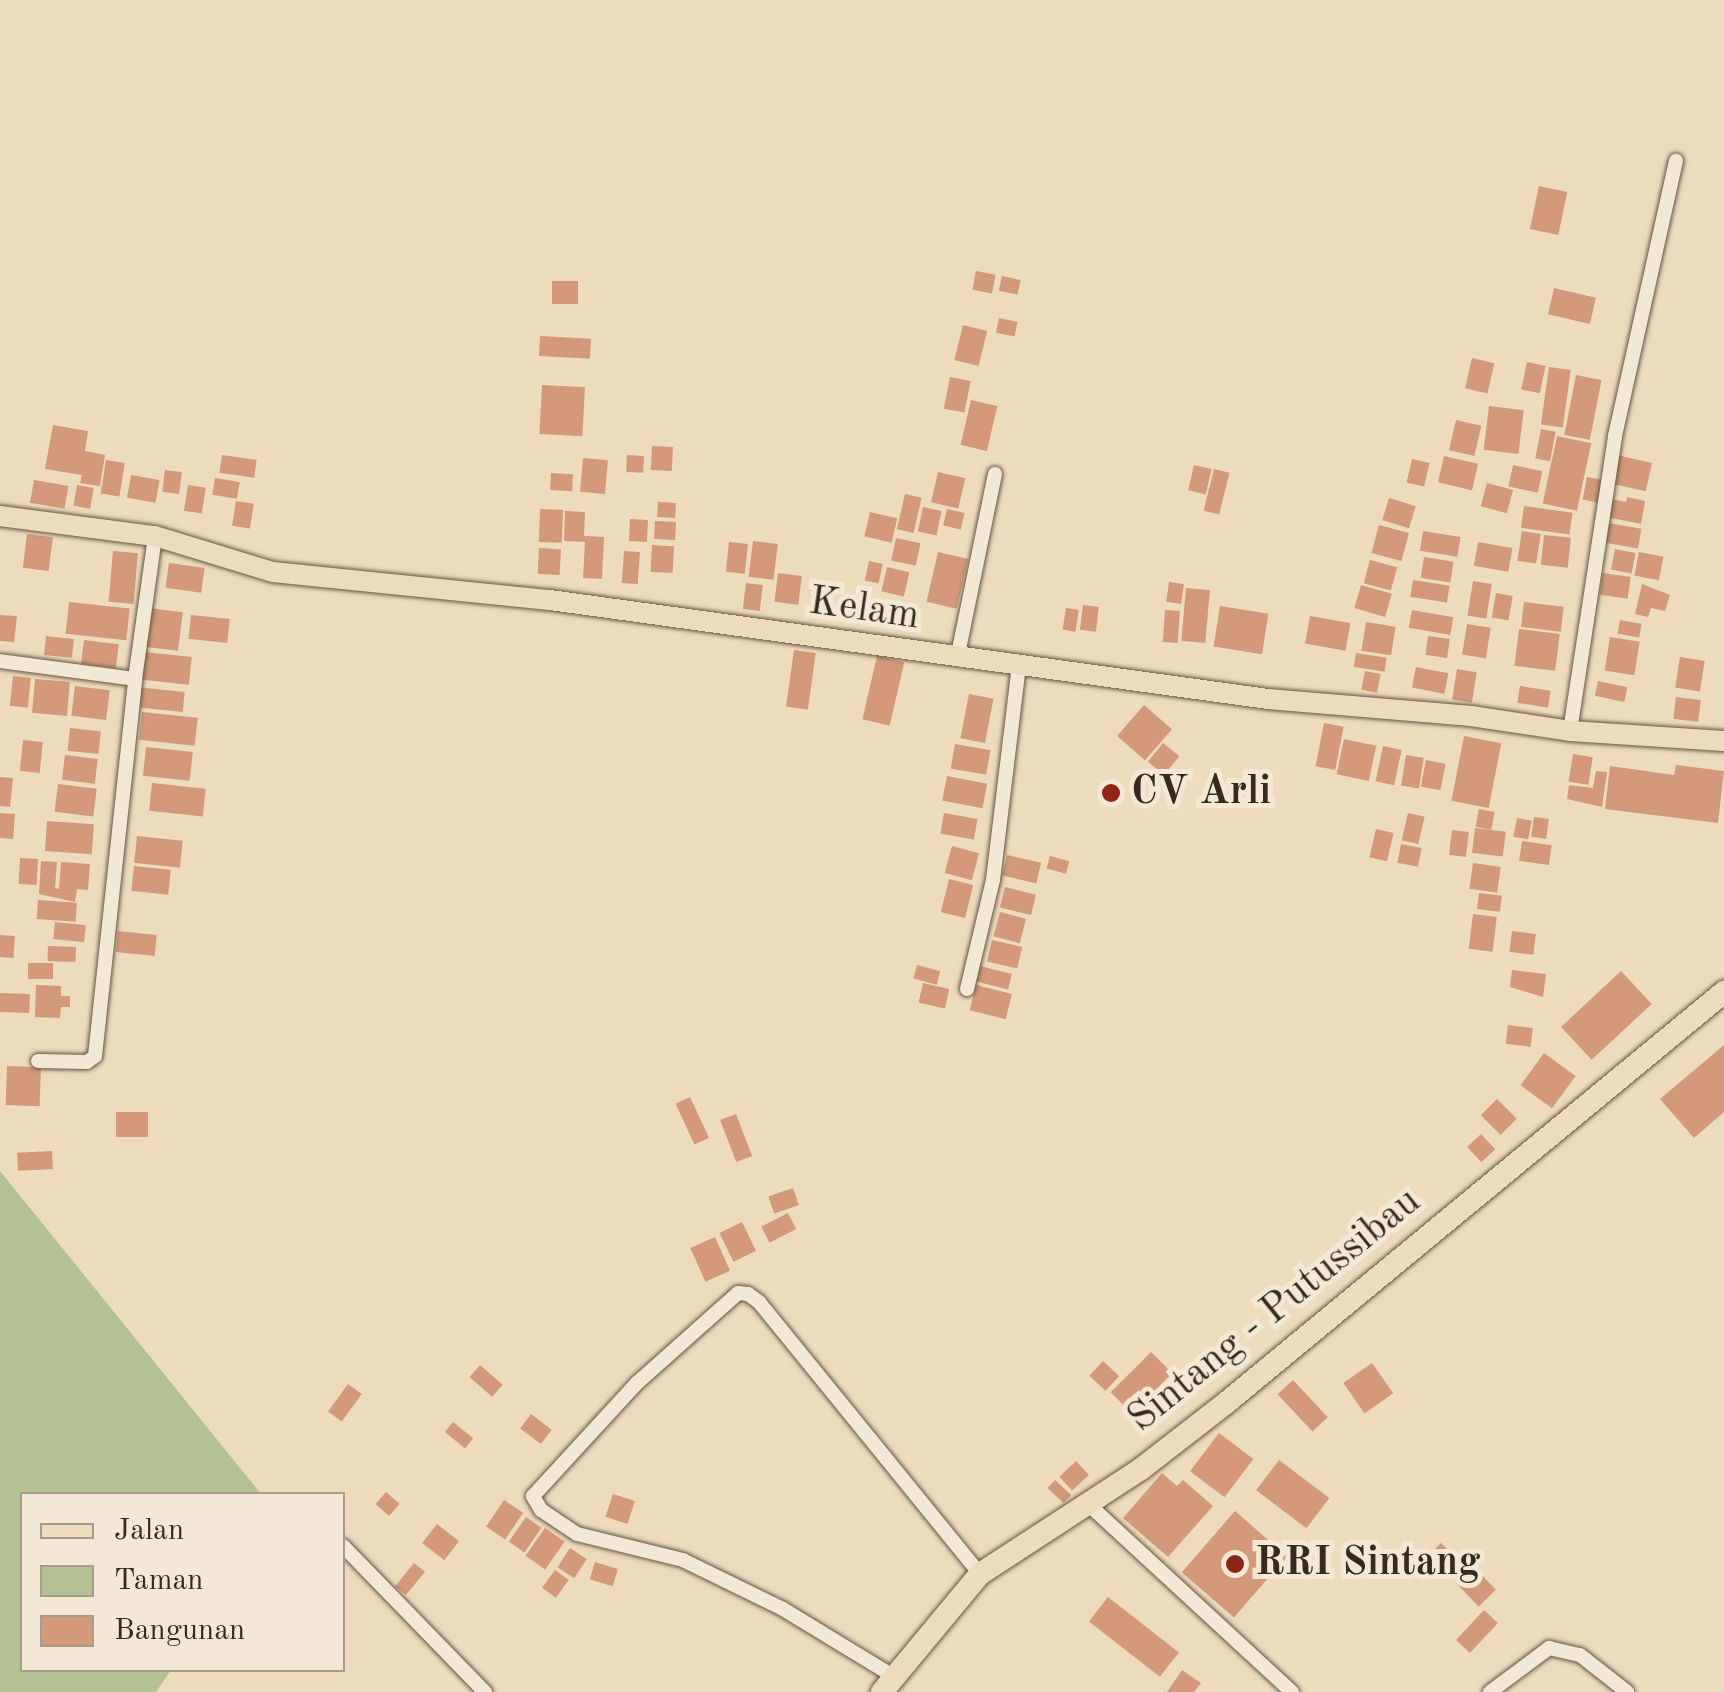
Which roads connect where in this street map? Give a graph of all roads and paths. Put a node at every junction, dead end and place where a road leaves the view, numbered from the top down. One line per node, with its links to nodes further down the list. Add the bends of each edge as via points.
1 (1676, 161): 9 (street, via 1614,436)
2 (995, 474): 5 (street)
3 (0, 516): 4 (main road, Kelam)
4 (155, 536): 5 (main road, Kelam, via 273,572 550,600); 8 (street)
5 (957, 659): 7 (main road, Kelam)
6 (0, 660): 8 (street)
7 (1019, 664): 9 (main road, Kelam); 11 (street, via 993,880)
8 (135, 679): 13 (street, via 95,1056 86,1062)
9 (1570, 731): 10 (main road, Kelam)
10 (1724, 740)
11 (967, 989)
12 (1724, 992): 14 (highway, Sintang - Putussibau, via 1226,1404)
13 (38, 1061)
14 (1087, 1503): 16 (highway, Sintang - Putussibau); 19 (street)
15 (345, 1548): 18 (street)
16 (980, 1574): 17 (highway, Sintang - Putussibau); 17 (street, via 748,1294 738,1293 637,1383 534,1496 541,1510 577,1534 682,1560 783,1609)
17 (888, 1684)
18 (485, 1692)
19 (1292, 1692)
20 (1490, 1692): 21 (street, via 1550,1648 1580,1655)
21 (1627, 1692)

